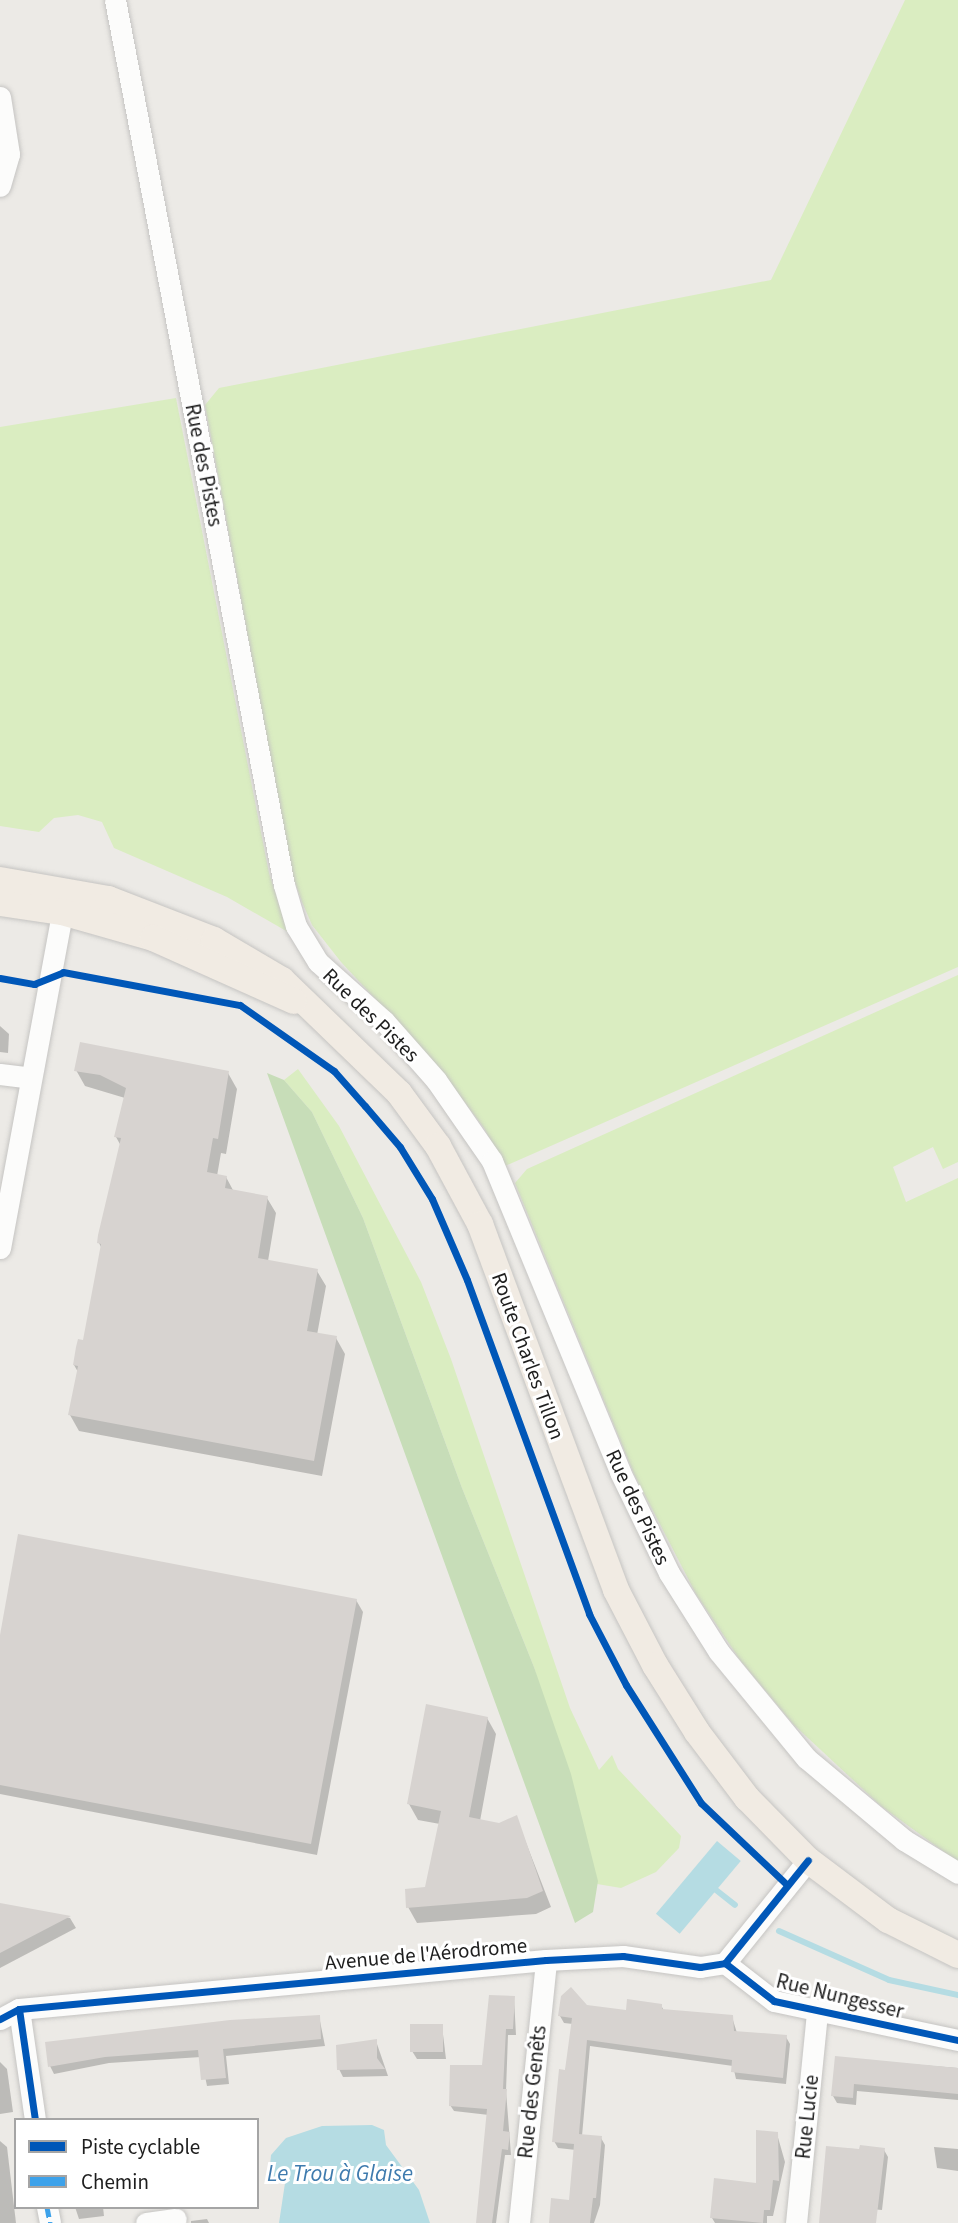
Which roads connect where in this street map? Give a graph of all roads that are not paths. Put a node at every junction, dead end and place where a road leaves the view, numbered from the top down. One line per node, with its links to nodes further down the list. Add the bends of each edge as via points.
1 (115, 0): 12 (street, Rue des Pistes, via 284,886 296,926 317,962 384,1021 436,1080 492,1161 620,1472 669,1573 719,1652 806,1758 904,1840)
2 (0, 97): 3 (street, via 9,154)
3 (0, 186)
4 (0, 880): 7 (main road, Route Charles Tillon, via 108,899 183,925 250,958)
5 (0, 903): 6 (main road)
6 (62, 912): 7 (main road, via 153,938 273,994); 9 (street)
7 (306, 1004): 11 (main road, Route Charles Tillon, via 330,1022 399,1093 438,1146 480,1224 594,1537 643,1644 697,1732 747,1798)
8 (0, 1074): 9 (street)
9 (31, 1078): 10 (street)
10 (0, 1248)
11 (808, 1860): 13 (main road, Route Charles Tillon, via 888,1920); 15 (street)
12 (958, 1873)
13 (958, 1955)
14 (546, 1960): 15 (street, Avenue de l'Aérodrome, via 623,1956 700,1967); 16 (street, Avenue de l'Aérodrome); 23 (street, Rue des Genêts)
15 (725, 1963): 17 (street, Rue Nungesser, via 766,1997)
16 (19, 2009): 18 (street, Avenue de l'Aérodrome); 20 (street)
17 (817, 2012): 19 (street, Rue Nungesser); 24 (street, Rue Lucie)
18 (0, 2019)
19 (958, 2040)
20 (35, 2118)
21 (176, 2219): 22 (street)
22 (146, 2223)
23 (519, 2223)
24 (796, 2223)

